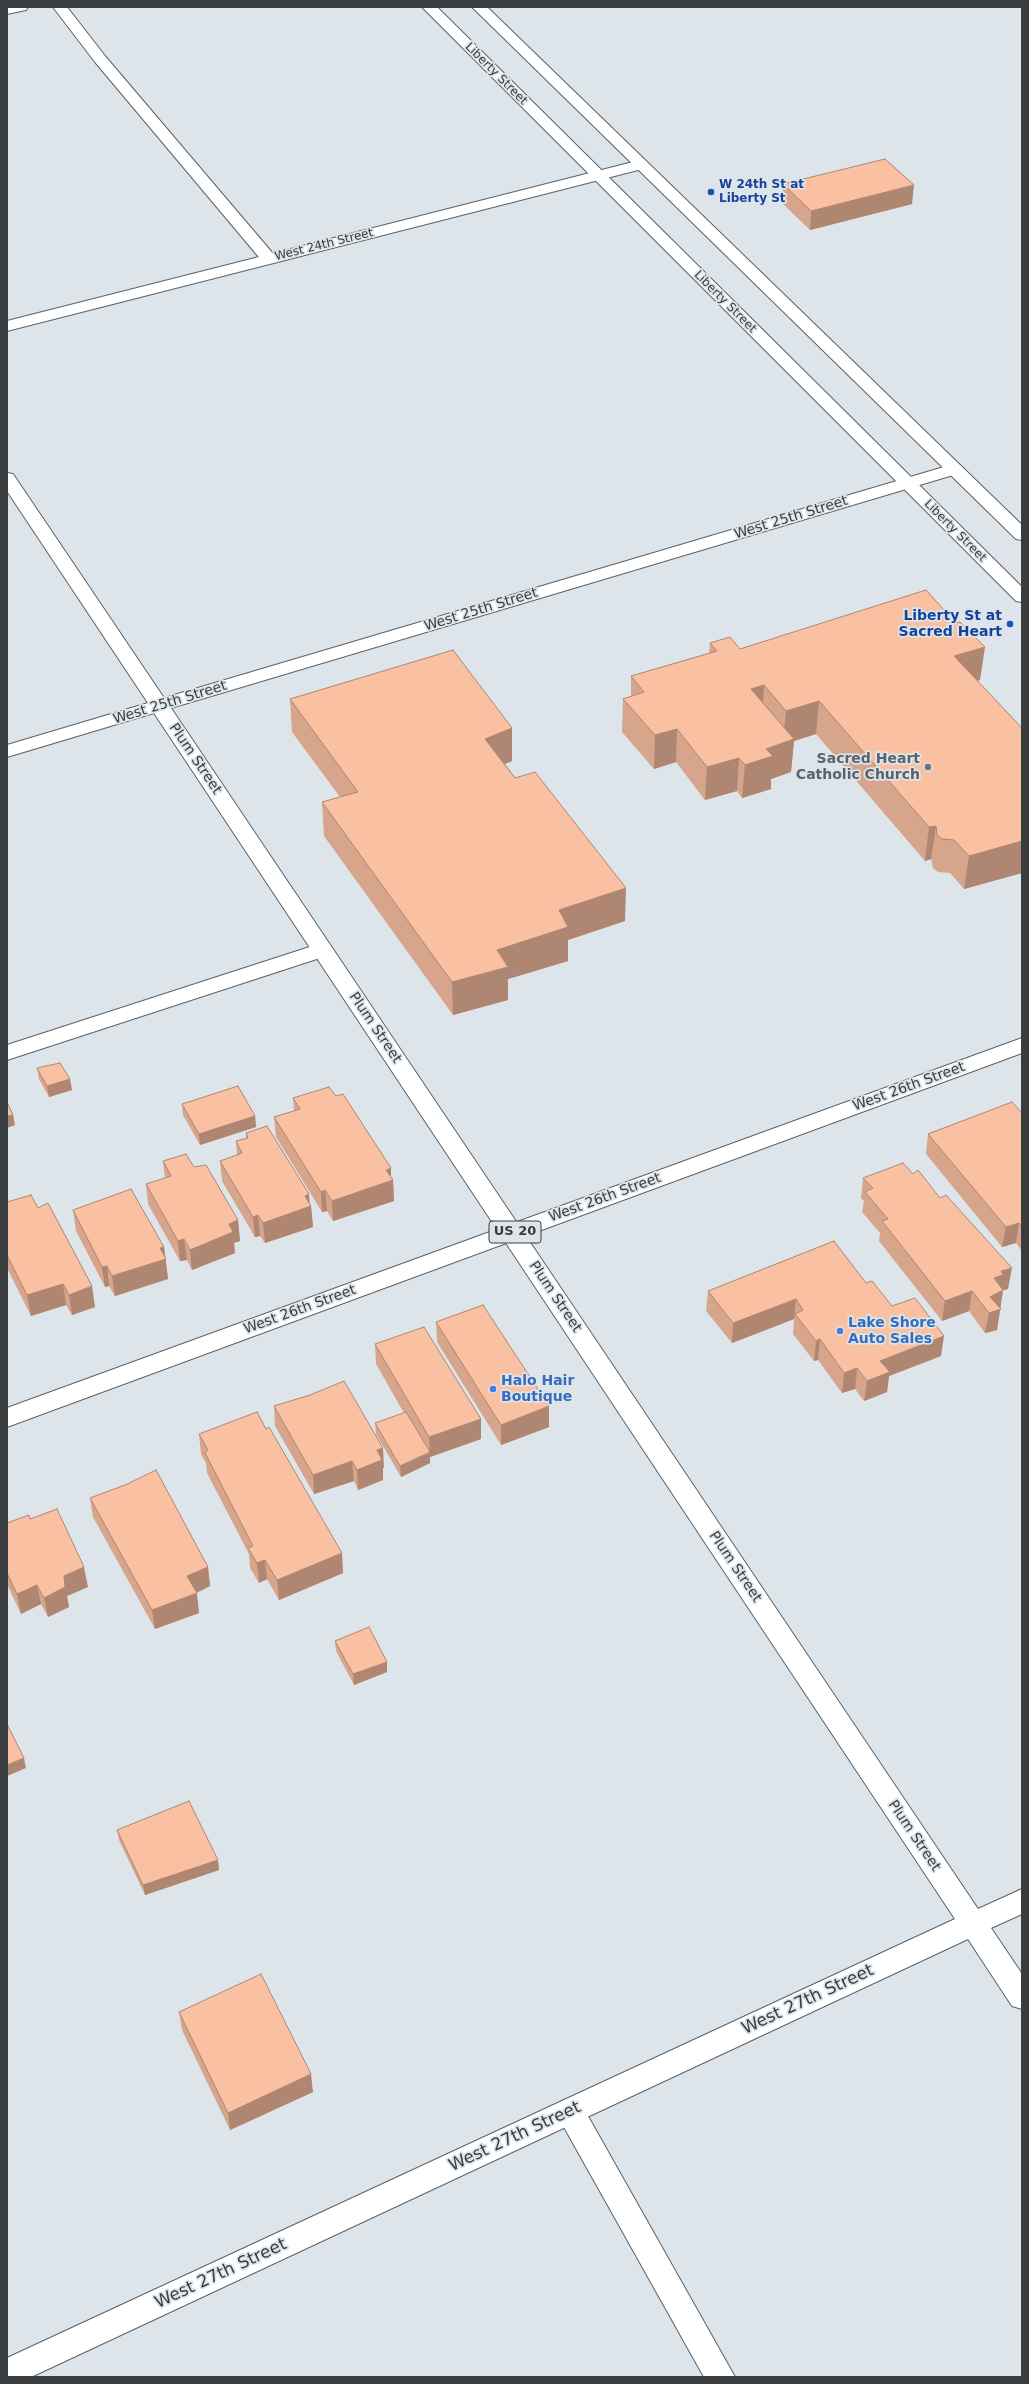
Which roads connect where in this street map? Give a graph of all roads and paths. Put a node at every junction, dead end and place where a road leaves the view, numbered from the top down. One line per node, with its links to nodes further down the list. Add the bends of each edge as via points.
1 (21, 7): 5 (street)
2 (60, 7): 8 (street, via 100,59)
3 (429, 7): 7 (street, Liberty Street)
4 (479, 7): 6 (street)
5 (7, 10)
6 (641, 164): 7 (street, West 24th Street); 10 (street)
7 (598, 176): 8 (street, West 24th Street); 12 (street, Liberty Street)
8 (269, 259): 9 (street, West 24th Street)
9 (7, 326)
10 (954, 469): 12 (street, West 25th Street); 13 (street)
11 (7, 478): 15 (street, Plum Street)
12 (907, 483): 14 (street, Liberty Street); 15 (street, West 25th Street)
13 (1022, 535)
14 (1022, 598)
15 (159, 706): 16 (street, West 25th Street); 17 (street, Plum Street)
16 (7, 752)
17 (322, 950): 19 (street); 20 (street, Plum Street)
18 (1022, 1045): 20 (street, West 26th Street / US 20)
19 (7, 1053)
20 (511, 1233): 21 (street, West 26th Street / US 20); 23 (street, Plum Street)
21 (7, 1418)
22 (1022, 1901): 23 (street, West 27th Street)
23 (973, 1924): 24 (street, Plum Street); 25 (street, West 27th Street)
24 (1022, 1997)
25 (570, 2111): 26 (street, West 27th Street); 27 (street)
26 (7, 2373)
27 (720, 2377)

